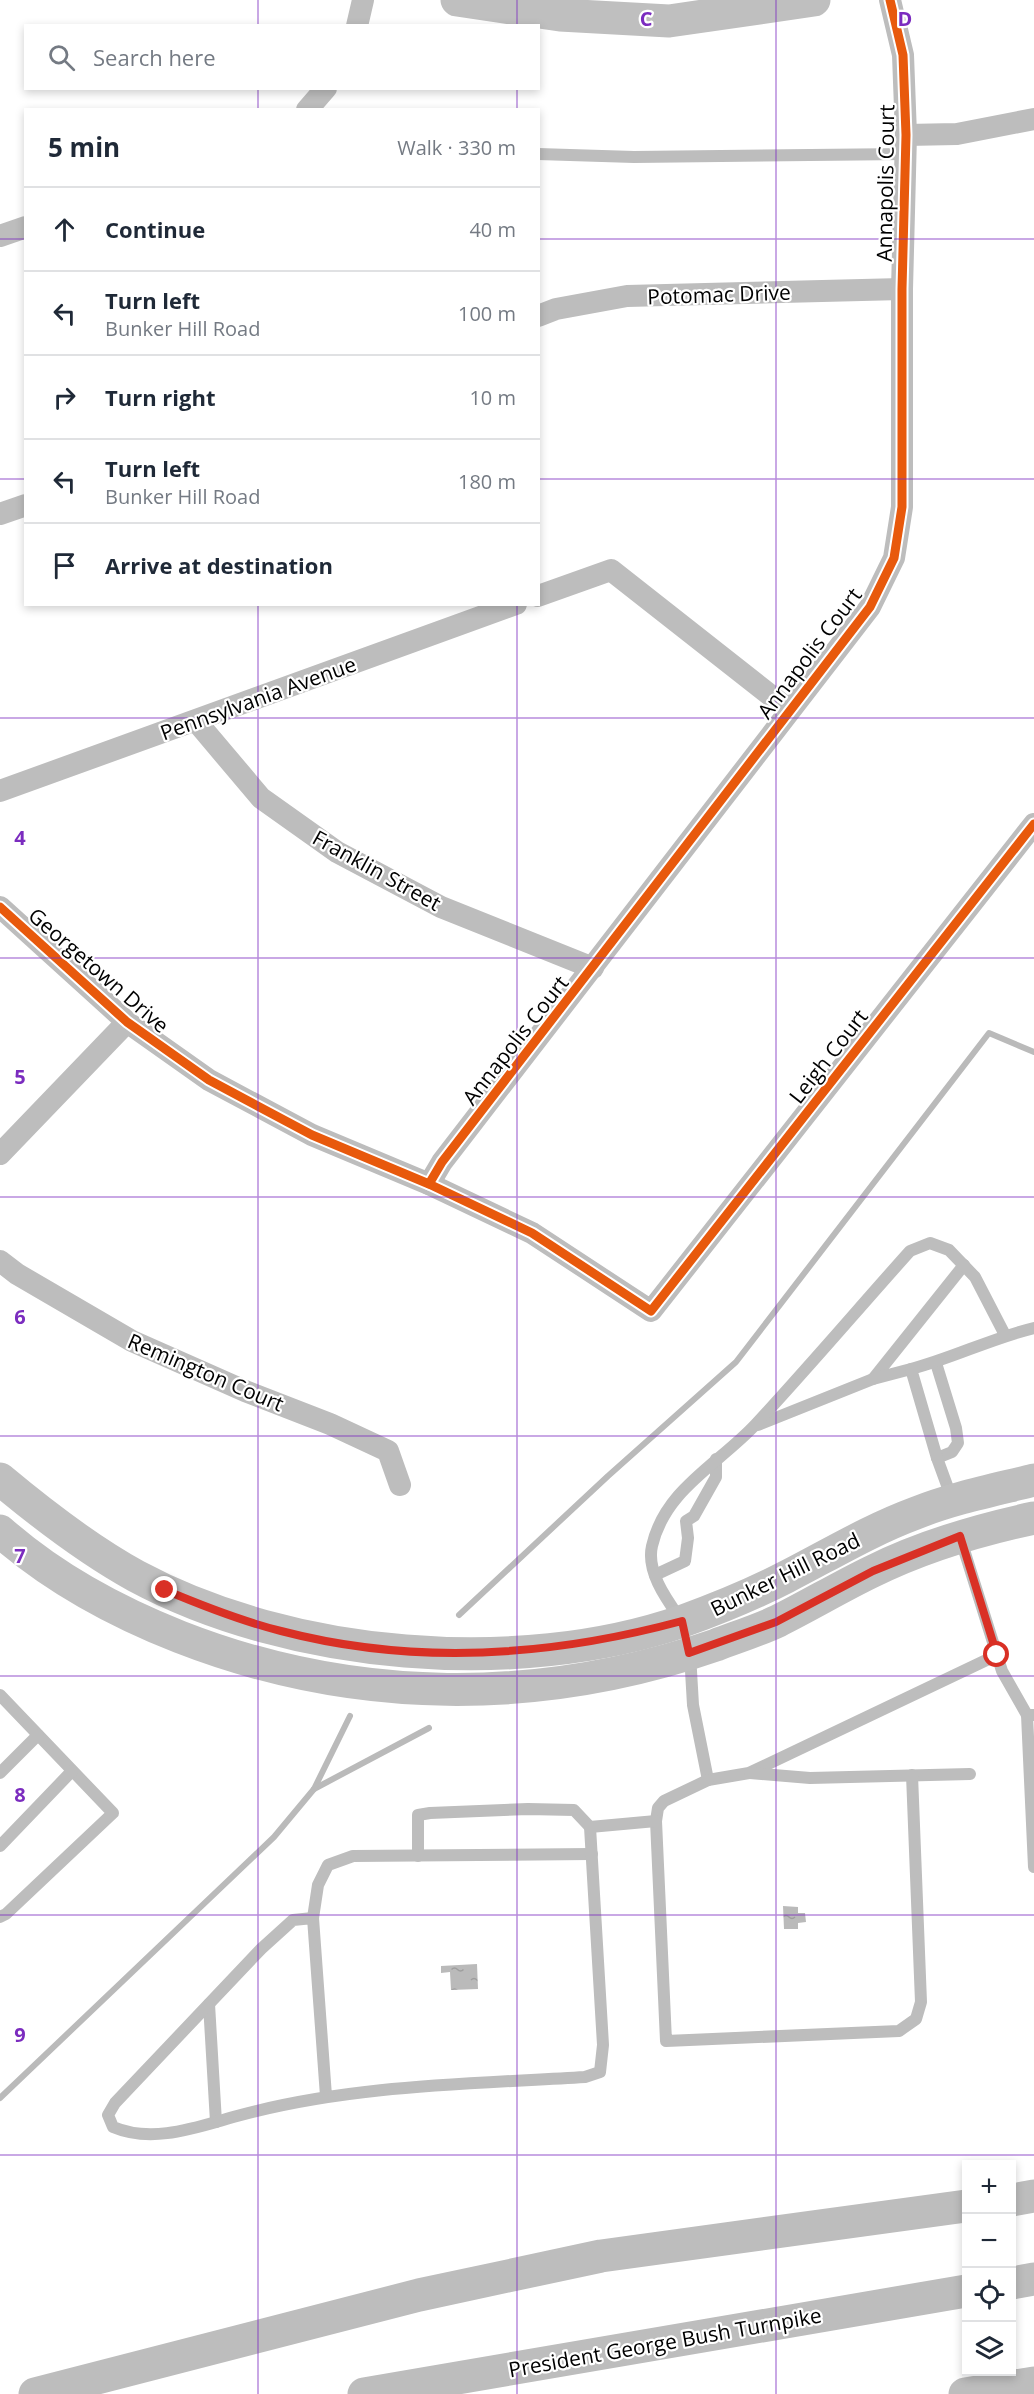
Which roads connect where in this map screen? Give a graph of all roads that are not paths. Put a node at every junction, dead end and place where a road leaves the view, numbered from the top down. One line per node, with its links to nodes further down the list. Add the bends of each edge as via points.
1 (363, 0): 5 (street)
2 (457, 0): 3 (main road, via 560,15 669,21)
3 (814, 0)
4 (890, 0): 7 (street, Annapolis Court, via 903,55)
5 (357, 24)
6 (1034, 118): 7 (street)
7 (906, 145): 8 (lane, via 634,157); 11 (street, Annapolis Court)
8 (540, 154)
9 (24, 228): 10 (street)
10 (0, 236)
11 (902, 289): 12 (street, Potomac Drive, via 627,296); 17 (street, Annapolis Court, via 902,507 894,558 870,607)
12 (540, 315)
13 (24, 506): 14 (street)
14 (0, 514)
15 (540, 595): 17 (street, via 611,570)
16 (511, 606): 18 (street, Pennsylvania Avenue)
17 (789, 710): 22 (street, Annapolis Court)
18 (196, 722): 19 (street, Pennsylvania Avenue); 22 (street, Franklin Street, via 261,798 336,852 441,908)
19 (0, 791)
20 (1034, 824): 28 (street, Leigh Court)
21 (0, 906): 23 (street, Georgetown Drive)
22 (594, 968): 25 (street, Annapolis Court, via 442,1162)
23 (127, 1022): 24 (street); 25 (street, Georgetown Drive, via 229,1091 312,1135)
24 (0, 1154)
25 (429, 1184): 28 (street, Georgetown Drive, via 532,1233)
26 (0, 1261): 39 (street, Remington Court, via 132,1341 388,1451)
27 (964, 1265): 30 (lane, via 975,1277); 33 (lane); 34 (lane, via 949,1250 930,1243 910,1251)
28 (651, 1311)
29 (1034, 1328): 30 (lane)
30 (1005, 1335): 31 (lane)
31 (936, 1363): 32 (lane); 35 (lane, via 958,1443 952,1452)
32 (911, 1369): 33 (lane); 35 (lane)
33 (873, 1380): 34 (lane)
34 (754, 1426): 36 (lane)
35 (937, 1458): 40 (lane)
36 (716, 1459): 44 (lane, via 663,1514 651,1548); 44 (lane, via 716,1477 694,1516 686,1521 685,1561)
37 (0, 1479): 45 (main road, Bunker Hill Road, via 96,1552 165,1590 280,1631 335,1643 428,1652 536,1651)
38 (1034, 1480): 40 (main road, Bunker Hill Road)
39 (400, 1485)
40 (953, 1500): 43 (main road); 45 (main road, Bunker Hill Road, via 916,1512 752,1594)
41 (1034, 1518): 43 (main road, Bunker Hill Road)
42 (0, 1531): 46 (main road, Bunker Hill Road, via 56,1576 150,1625 250,1662 334,1681 440,1690 532,1686 602,1675)
43 (960, 1536): 46 (main road, Bunker Hill Road, via 873,1571 776,1622); 47 (lane)
44 (655, 1575): 45 (lane)
45 (682, 1621): 46 (main road)
46 (689, 1653): 56 (lane, via 693,1705)
47 (997, 1655): 49 (lane, via 1002,1671); 53 (lane)
48 (0, 1695): 50 (lane)
49 (1031, 1715): 62 (lane)
50 (38, 1735): 51 (lane); 52 (lane)
51 (72, 1771): 59 (lane); 63 (lane, via 113,1813)
52 (0, 1773)
53 (749, 1773): 55 (lane, via 810,1778); 56 (lane)
54 (970, 1774): 55 (lane)
55 (912, 1775): 57 (lane, via 921,2002 915,2019 899,2031 666,2041)
56 (708, 1780): 57 (lane, via 664,1801)
57 (656, 1821): 58 (lane)
58 (590, 1827): 60 (lane); 61 (lane, via 574,1810 418,1815)
59 (0, 1846)
60 (592, 1854): 61 (lane); 66 (lane, via 603,2045 600,2072 585,2078)
61 (418, 1856): 64 (lane, via 354,1856 328,1865 318,1885)
62 (1034, 1867)
63 (0, 1917)
64 (313, 1918): 65 (lane, via 293,1920); 66 (lane)
65 (209, 2004): 67 (lane); 67 (lane, via 108,2115 113,2127 128,2134 171,2134)
66 (326, 2096): 67 (lane)
67 (216, 2122)
68 (1034, 2196): 69 (highway)
69 (1016, 2199)
70 (962, 2207): 76 (highway, via 601,2256 418,2295)
71 (1034, 2279): 72 (highway)
72 (1016, 2282)
73 (962, 2292): 77 (highway, President George Bush Turnpike)
74 (1034, 2374): 79 (main road)
75 (1034, 2383): 78 (highway)
76 (35, 2394)
77 (364, 2394)
78 (965, 2394)
79 (1019, 2394)

